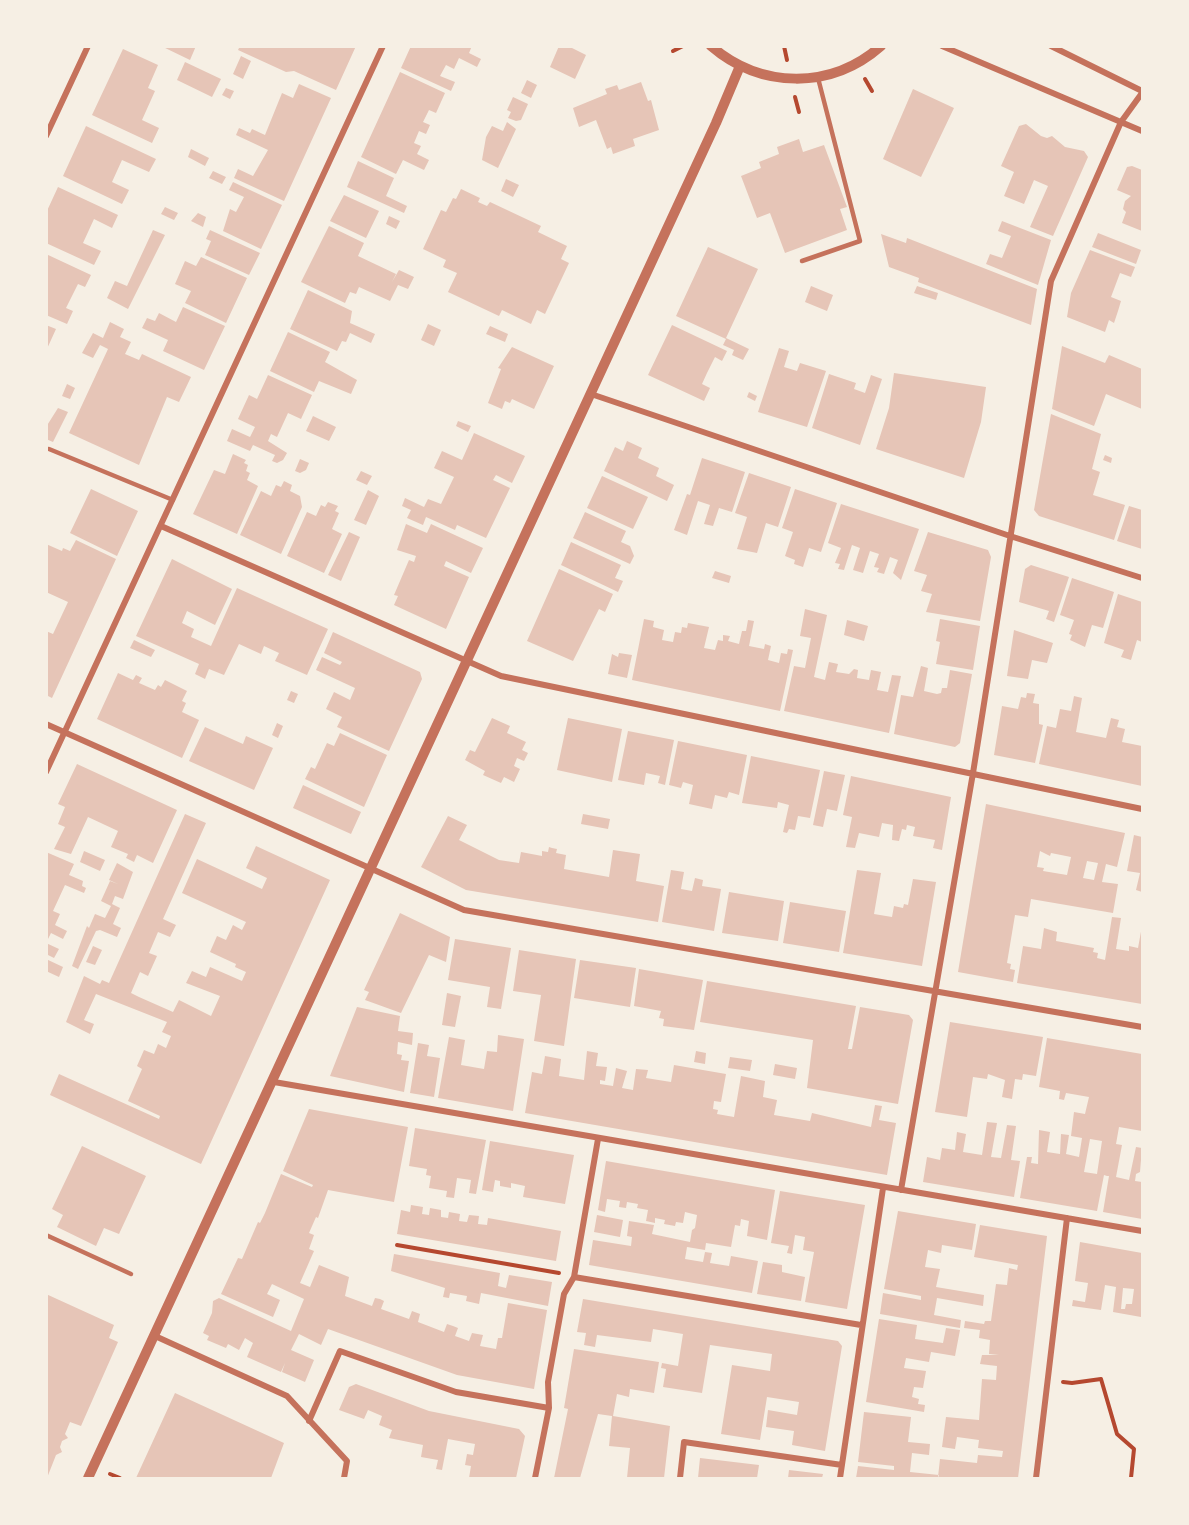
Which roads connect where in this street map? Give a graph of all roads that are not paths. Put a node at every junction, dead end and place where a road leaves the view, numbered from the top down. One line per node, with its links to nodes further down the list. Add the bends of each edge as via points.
1 (88, 46): 12 (street)
2 (383, 46): 16 (street)
3 (711, 46): 7 (street)
4 (881, 46): 8 (street, via 855,65)
5 (942, 46): 10 (street)
6 (1051, 46): 9 (street)
7 (740, 66): 8 (street, via 778,78); 14 (street)
8 (818, 78): 13 (lane, via 860,240)
9 (1143, 92): 10 (street)
10 (1121, 122): 11 (street); 18 (street, via 1052,281)
11 (1143, 131)
12 (46, 136)
13 (802, 261)
14 (591, 394): 18 (street); 20 (street)
15 (49, 449): 16 (lane)
16 (173, 500): 17 (street)
17 (160, 526): 20 (street); 22 (street)
18 (1010, 536): 19 (street); 24 (street)
19 (1143, 578)
20 (468, 663): 24 (street, via 501,676); 26 (street)
21 (46, 724): 22 (street)
22 (65, 732): 23 (street); 26 (street)
23 (46, 772)
24 (973, 772): 25 (street); 27 (street)
25 (1143, 808)
26 (372, 870): 27 (street, via 464,910); 29 (street)
27 (935, 991): 28 (street); 32 (street)
28 (1143, 1027)
29 (274, 1082): 30 (street); 39 (street)
30 (598, 1139): 31 (street); 37 (street)
31 (883, 1188): 32 (street); 38 (street)
32 (901, 1190): 33 (street)
33 (1067, 1218): 34 (street); 48 (street)
34 (1143, 1231)
35 (46, 1235): 36 (lane)
36 (131, 1274)
37 (574, 1277): 38 (street); 40 (street, via 564,1294 548,1382)
38 (861, 1325): 42 (street)
39 (155, 1336): 41 (street, via 287,1396); 43 (street)
40 (549, 1408): 41 (street, via 456,1392 339,1351); 45 (street)
41 (309, 1421): 44 (street, via 347,1461)
42 (842, 1465): 46 (street, via 684,1442); 47 (street)
43 (88, 1479)
44 (344, 1479)
45 (535, 1479)
46 (680, 1479)
47 (840, 1479)
48 (1036, 1479)

